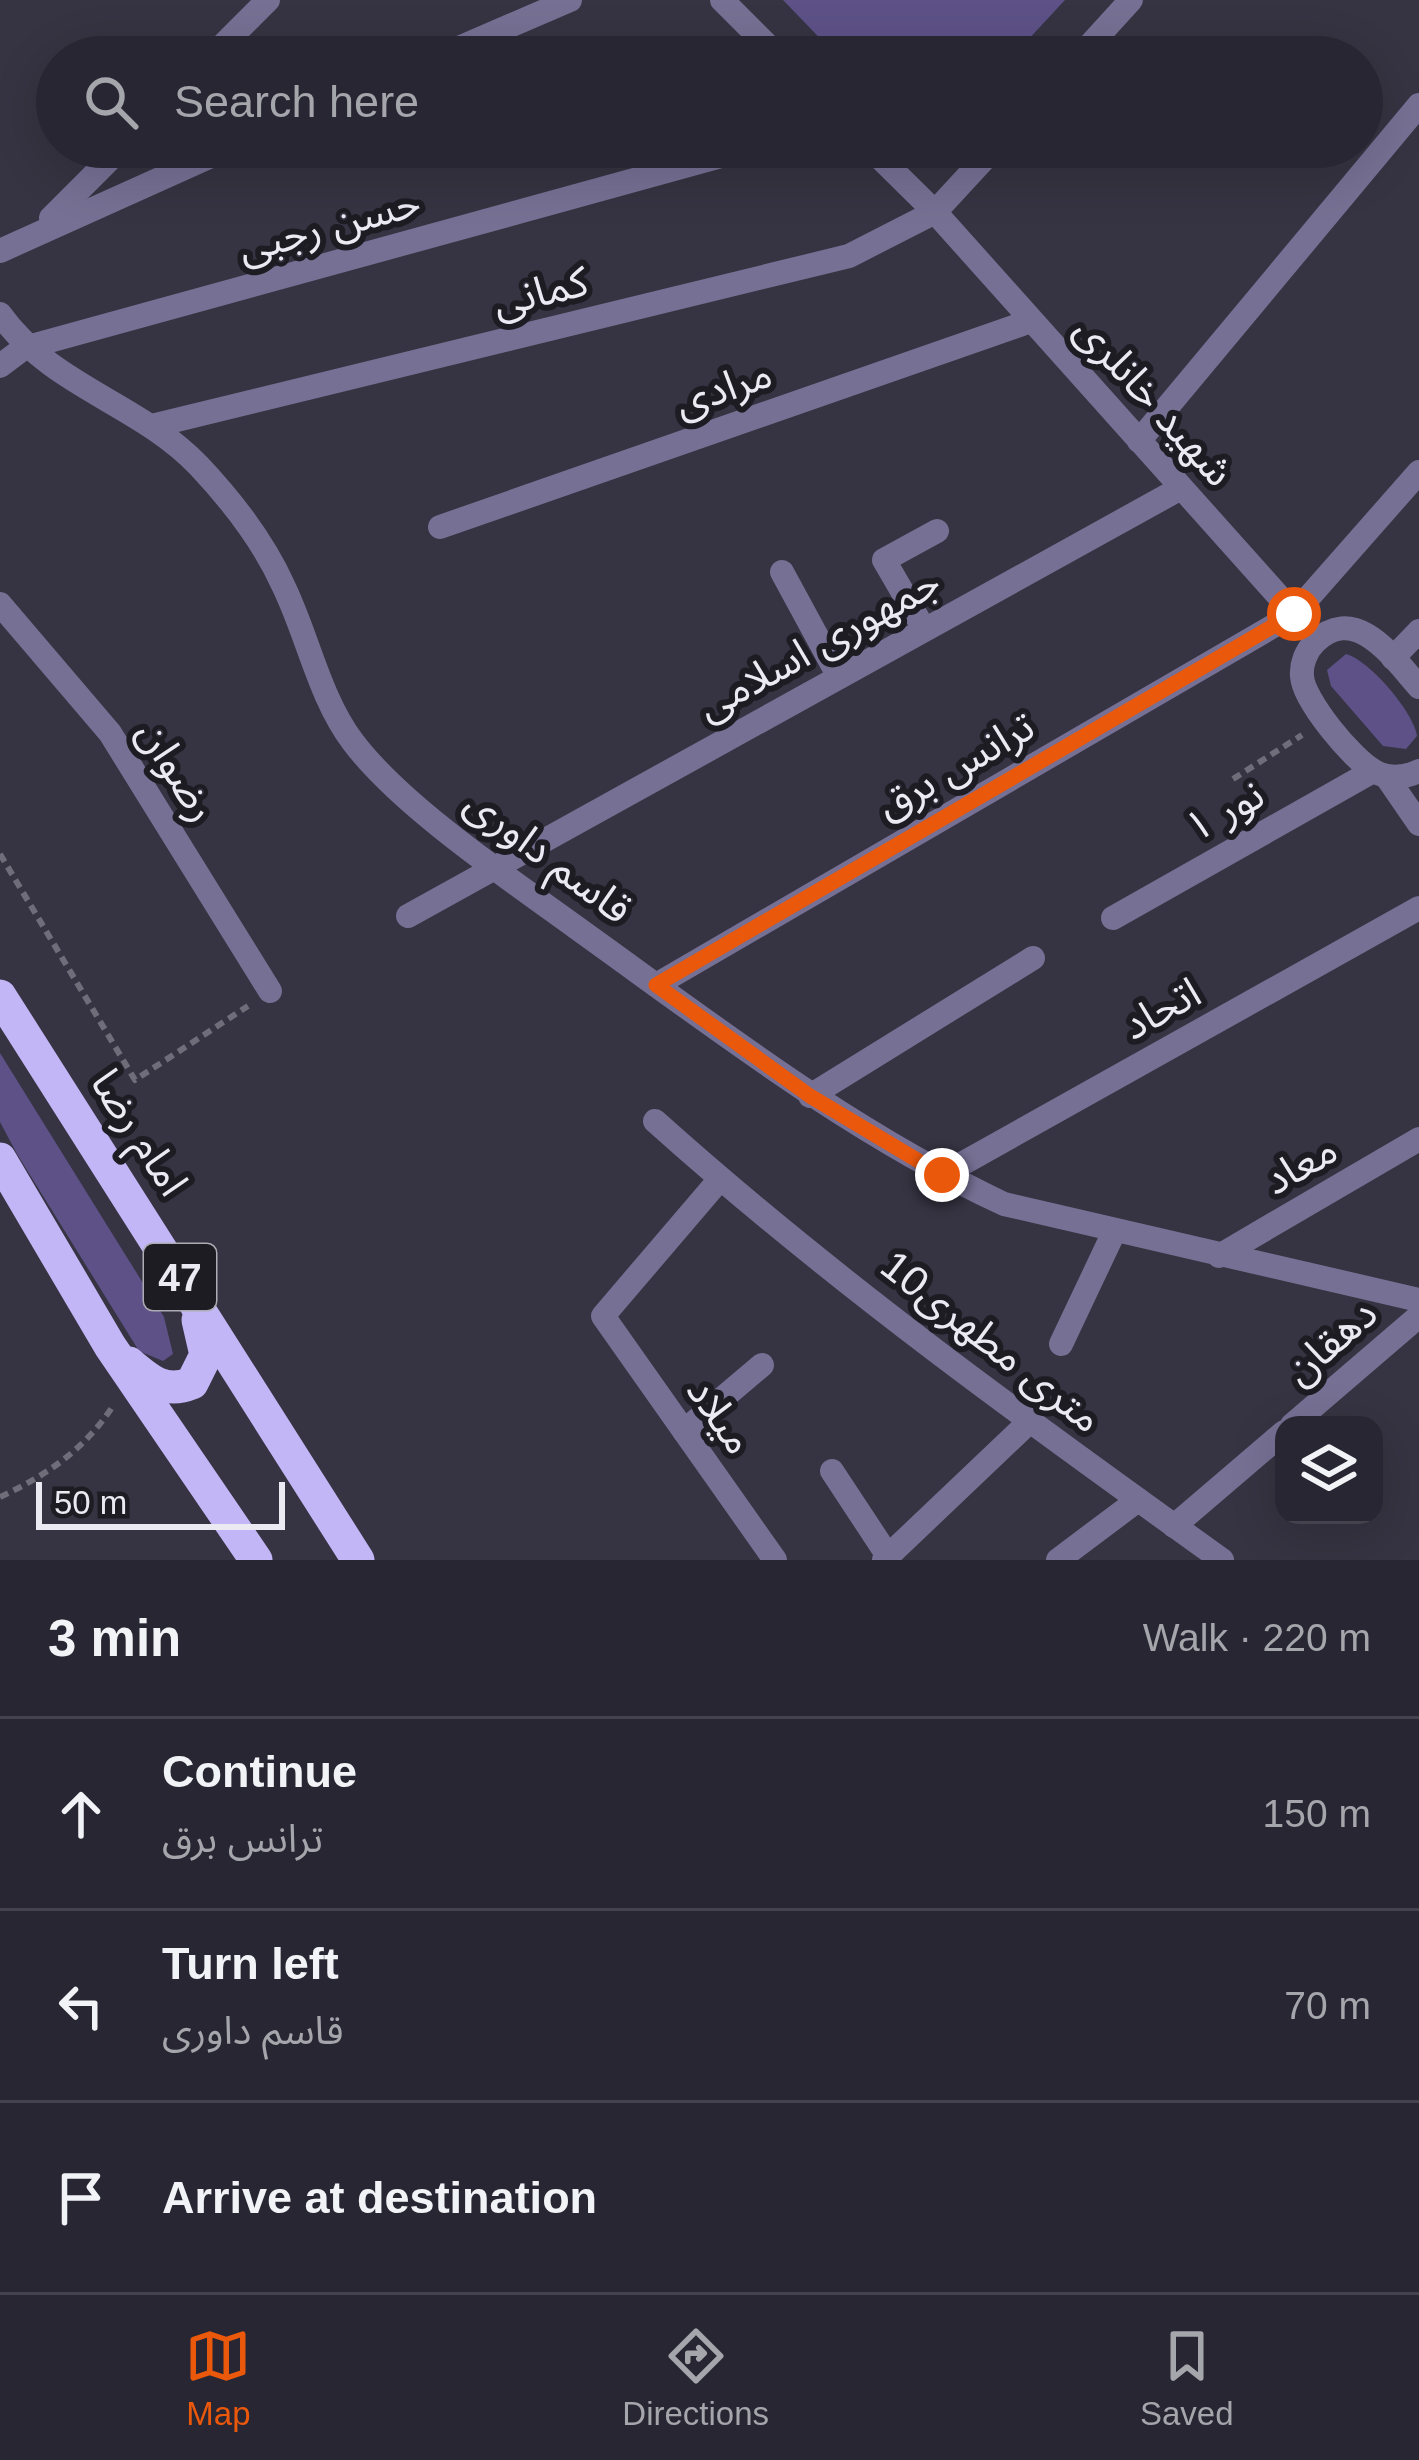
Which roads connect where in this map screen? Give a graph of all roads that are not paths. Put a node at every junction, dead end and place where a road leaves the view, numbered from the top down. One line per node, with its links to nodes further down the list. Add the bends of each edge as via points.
1 (268, 0): 5 (street)
2 (570, 0): 6 (street)
3 (722, 0): 7 (street)
4 (1131, 0): 8 (street)
5 (232, 36)
6 (487, 36)
7 (758, 36)
8 (1098, 36)
9 (1419, 106): 10 (street)
10 (1383, 149)
11 (101, 168): 18 (street)
12 (182, 168): 18 (street)
13 (678, 168): 22 (street, حسن رجبی)
14 (890, 168): 17 (street, شهید خانلری)
15 (976, 168): 17 (street)
16 (1367, 168): 25 (street)
17 (935, 212): 21 (street, شهید خانلری); 24 (street, کمانی, via 849,256)
18 (39, 230): 19 (street)
19 (0, 251)
20 (0, 314): 22 (street, قاسم داوری)
21 (1031, 321): 25 (street, شهید خانلری); 28 (street, مرادی)
22 (24, 348): 23 (street, حسن رجبی); 24 (street, قاسم داوری, via 83,390)
23 (0, 367)
24 (155, 425): 42 (street, قاسم داوری, via 200,468 282,582 353,742)
25 (1139, 441): 27 (street, شهید خانلری)
26 (1419, 472): 32 (street, ترانس برق)
27 (1181, 488): 32 (street, شهید خانلری); 33 (street, جمهوری اسلامی)
28 (440, 527)
29 (937, 531): 33 (street, via 884,560)
30 (782, 572): 37 (street)
31 (0, 604): 48 (street, رضوان, via 110,733)
32 (1294, 614): 35 (street, شهید خانلری); 47 (street, ترانس برق)
33 (924, 629): 37 (street, جمهوری اسلامی)
34 (1419, 631): 36 (street)
35 (1317, 640): 36 (street, via 1358,629); 40 (street, via 1302,664 1305,692)
36 (1394, 658): 38 (street)
37 (839, 676): 42 (street, جمهوری اسلامی)
38 (1419, 687)
39 (1419, 771): 40 (street)
40 (1380, 774): 41 (street); 45 (street, نور ۱)
41 (1419, 824)
42 (494, 867): 44 (street, جمهوری اسلامی); 47 (street, قاسم داوری)
43 (1419, 908): 54 (street, اتحاد)
44 (408, 916)
45 (1113, 918)
46 (1033, 958): 50 (street)
47 (656, 985): 50 (street, قاسم داوری)
48 (270, 991)
49 (0, 996): 58 (highway, امام رضا / 47)
50 (810, 1096): 54 (street, قاسم داوری)
51 (655, 1120): 55 (street, 10متری مطهری)
52 (1419, 1139): 57 (street, معاد)
53 (0, 1160): 62 (highway, 47)
54 (942, 1175): 56 (street, قاسم داوری, via 1004,1204)
55 (720, 1179): 65 (street, 10متری مطهری); 66 (street, میلاد, via 603,1316)
56 (1114, 1232): 57 (street, قاسم داوری); 61 (street)
57 (1220, 1256): 59 (street, قاسم داوری)
58 (192, 1295): 62 (highway, via 206,1355 192,1383 159,1386); 73 (highway, امام رضا / 47)
59 (1419, 1300)
60 (1419, 1316): 64 (street, دهقان)
61 (1061, 1344)
62 (110, 1346): 72 (highway, 47)
63 (762, 1365): 66 (street)
64 (1302, 1416)
65 (1029, 1422): 69 (street, 10متری مطهری); 71 (street)
66 (684, 1431): 74 (street, میلاد)
67 (1275, 1440): 70 (street, دهقان)
68 (832, 1471): 71 (street)
69 (1138, 1500): 70 (street, 10متری مطهری); 75 (street)
70 (1174, 1526): 76 (street, 10متری مطهری)
71 (886, 1558)
72 (256, 1560)
73 (358, 1560)
74 (775, 1560)
75 (1058, 1560)
76 (1222, 1560)

